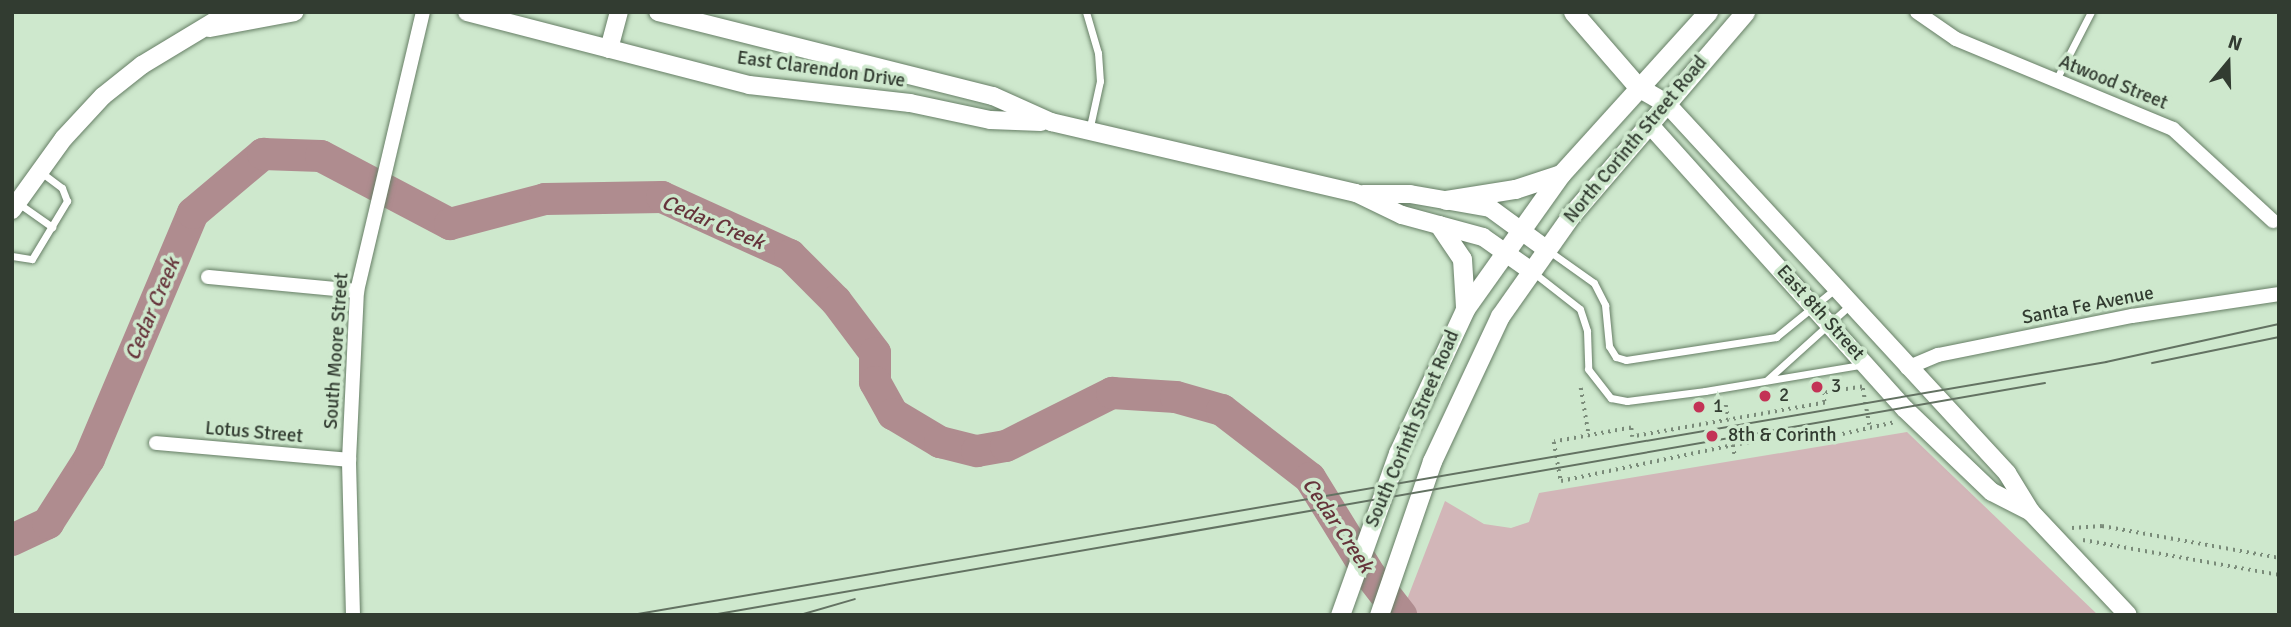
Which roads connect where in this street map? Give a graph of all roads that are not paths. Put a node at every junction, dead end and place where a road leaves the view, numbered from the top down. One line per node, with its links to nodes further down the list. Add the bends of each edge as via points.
1 (230, 12): 13 (street)
2 (295, 12): 13 (street)
3 (423, 12): 36 (street, South Moore Street)
4 (467, 12): 14 (street, East Clarendon Drive)
5 (619, 12): 14 (street)
6 (658, 12): 18 (street, East Clarendon Drive, via 993,96)
7 (1086, 12): 20 (lane, via 1098,53 1100,81)
8 (1573, 12): 16 (main road, East 8th Street)
9 (1708, 12): 16 (main road, North Corinth Street Road)
10 (1745, 12): 17 (main road, North Corinth Street Road)
11 (1917, 12): 15 (street, Atwood Street, via 1956,39)
12 (2091, 12): 15 (lane)
13 (196, 30): 21 (street, via 103,96)
14 (609, 49): 18 (street, East Clarendon Drive, via 749,85 910,103 990,120)
15 (2056, 80): 26 (street, Atwood Street, via 2173,129)
16 (1638, 87): 17 (main road, East 8th Street); 19 (main road, East 8th Street); 22 (main road, North Corinth Street Road)
17 (1667, 104): 19 (main road, North Corinth Street Road); 35 (street, East 8th Street)
18 (1051, 122): 20 (street, East Clarendon Drive)
19 (1650, 125): 30 (main road, North Corinth Street Road); 39 (street, East 8th Street)
20 (1089, 132): 23 (street, East Clarendon Drive)
21 (39, 172): 25 (street); 28 (lane, via 66,194 65,206)
22 (1561, 174): 24 (main road, via 1503,192); 29 (main road, North Corinth Street Road)
23 (1356, 193): 24 (street, East Clarendon Drive); 27 (street, East Clarendon Drive, via 1402,215)
24 (1446, 200): 29 (street, East Clarendon Drive, via 1490,208)
25 (15, 206): 28 (lane)
26 (2273, 221)
27 (1438, 225): 31 (street, East Clarendon Drive, via 1483,237); 40 (main road, via 1462,259)
28 (52, 227): 32 (lane, via 32,259)
29 (1521, 229): 30 (street, East Clarendon Drive); 31 (main road, North Corinth Street Road)
30 (1546, 249): 33 (main road, North Corinth Street Road); 39 (lane, via 1594,283 1605,305 1609,346 1616,357 1626,360 1776,337)
31 (1503, 251): 33 (street, East Clarendon Drive); 40 (main road, South Corinth Street Road)
32 (12, 256)
33 (1530, 270): 44 (lane, via 1580,309 1587,331 1588,369 1611,398 1627,401); 50 (main road, South Corinth Street Road, via 1500,316 1457,400)
34 (208, 277): 36 (street)
35 (1835, 289): 38 (street, East 8th Street); 39 (lane)
36 (357, 290): 46 (street, South Moore Street)
37 (2279, 294): 43 (street, Santa Fe Avenue, via 2080,326 1938,355)
38 (1850, 305): 41 (lane); 43 (street, East 8th Street)
39 (1814, 307): 41 (street, East 8th Street)
40 (1465, 309): 48 (main road, South Corinth Street Road, via 1398,453)
41 (1829, 323): 42 (street, East 8th Street); 44 (lane)
42 (1866, 364): 44 (lane); 47 (street, East 8th Street, via 1905,409 1992,492)
43 (1907, 368): 47 (street, East 8th Street, via 2007,473)
44 (1766, 380)
45 (156, 443): 46 (street, Lotus Street)
46 (349, 460): 49 (street, South Moore Street)
47 (2031, 512): 51 (street, East 8th Street)
48 (1340, 614)
49 (353, 615)
50 (1379, 615)
51 (2128, 615)

